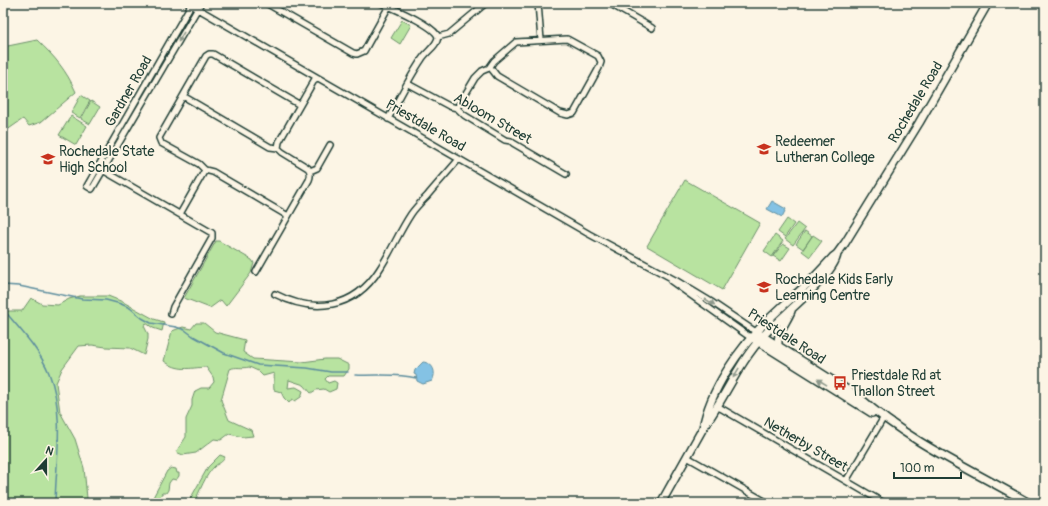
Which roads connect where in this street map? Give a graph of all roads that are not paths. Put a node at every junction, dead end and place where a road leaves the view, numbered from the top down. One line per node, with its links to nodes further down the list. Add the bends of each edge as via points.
1 (190, 3): 10 (street, Priestdale Road); 24 (street, Gardner Road)
2 (201, 3): 10 (street, Gardner Road)
3 (266, 3): 9 (street, via 358,54 364,51)
4 (382, 3): 9 (street)
5 (486, 3): 12 (street, via 449,34)
6 (538, 3): 13 (street)
7 (609, 3): 11 (street)
8 (988, 3): 31 (main road, Rochedale Road, via 919,123)
9 (390, 6): 12 (street, via 430,28)
10 (198, 9): 15 (street, Priestdale Road); 25 (street, Gardner Road, one-way to 25)
11 (652, 28)
12 (438, 37): 16 (street, via 436,44 420,61)
13 (541, 40): 14 (street, via 516,42); 14 (street, via 571,40 600,58 601,65 572,115 563,115 497,76)
14 (490, 67): 19 (street, via 475,78)
15 (316, 77): 18 (street); 20 (street, Priestdale Road)
16 (408, 84): 19 (street, Abloom Street); 20 (street)
17 (183, 96): 18 (street, via 206,56 213,54); 22 (street, via 270,147); 26 (street, via 159,138 161,143)
18 (300, 105): 22 (street)
19 (457, 108): 28 (street, Abloom Street, via 505,140 511,141)
20 (388, 119): 23 (street, Priestdale Road)
21 (330, 145): 27 (street, via 317,168)
22 (278, 148): 27 (street)
23 (459, 159): 33 (street, via 411,213 379,270 366,287 353,297 338,303 315,306 288,300); 36 (street, Priestdale Road, via 675,280 712,303)
24 (98, 167): 25 (street); 25 (street, Gardner Road, via 87,186 92,189)
25 (103, 170): 29 (street)
26 (205, 170): 29 (street); 30 (street, via 213,172)
27 (310, 171): 30 (street, via 311,176)
28 (566, 174)
29 (180, 214): 35 (street, via 210,231 212,238)
30 (288, 216): 32 (street)
31 (837, 254): 34 (main road, Rochedale Road, via 836,260 823,278); 36 (main road, Rochedale Road)
32 (256, 272)
33 (275, 294)
34 (792, 308): 36 (main road, Rochedale Road); 37 (main road, via 779,334)
35 (171, 314)
36 (757, 337): 37 (main road, Priestdale Road); 38 (main road, Rochedale Road, one-way to 38); 39 (main road, Priestdale Road, one-way to 36); 40 (main road, Rochedale Road, via 737,357 720,384 706,413)
37 (778, 345): 39 (main road, Priestdale Road, via 860,398)
38 (717, 406): 40 (main road, Rochedale Road); 42 (street, Netherby Street)
39 (883, 418): 42 (street); 43 (main road, Priestdale Road, via 951,460)
40 (703, 428): 41 (main road, Rochedale Road)
41 (687, 457): 44 (main road, Rochedale Road); 45 (street)
42 (846, 482): 46 (street, Netherby Street)
43 (1017, 496): 47 (street); 48 (main road, Priestdale Road)
44 (661, 503)
45 (768, 503)
46 (884, 503)
47 (1013, 503)
48 (1029, 503)

